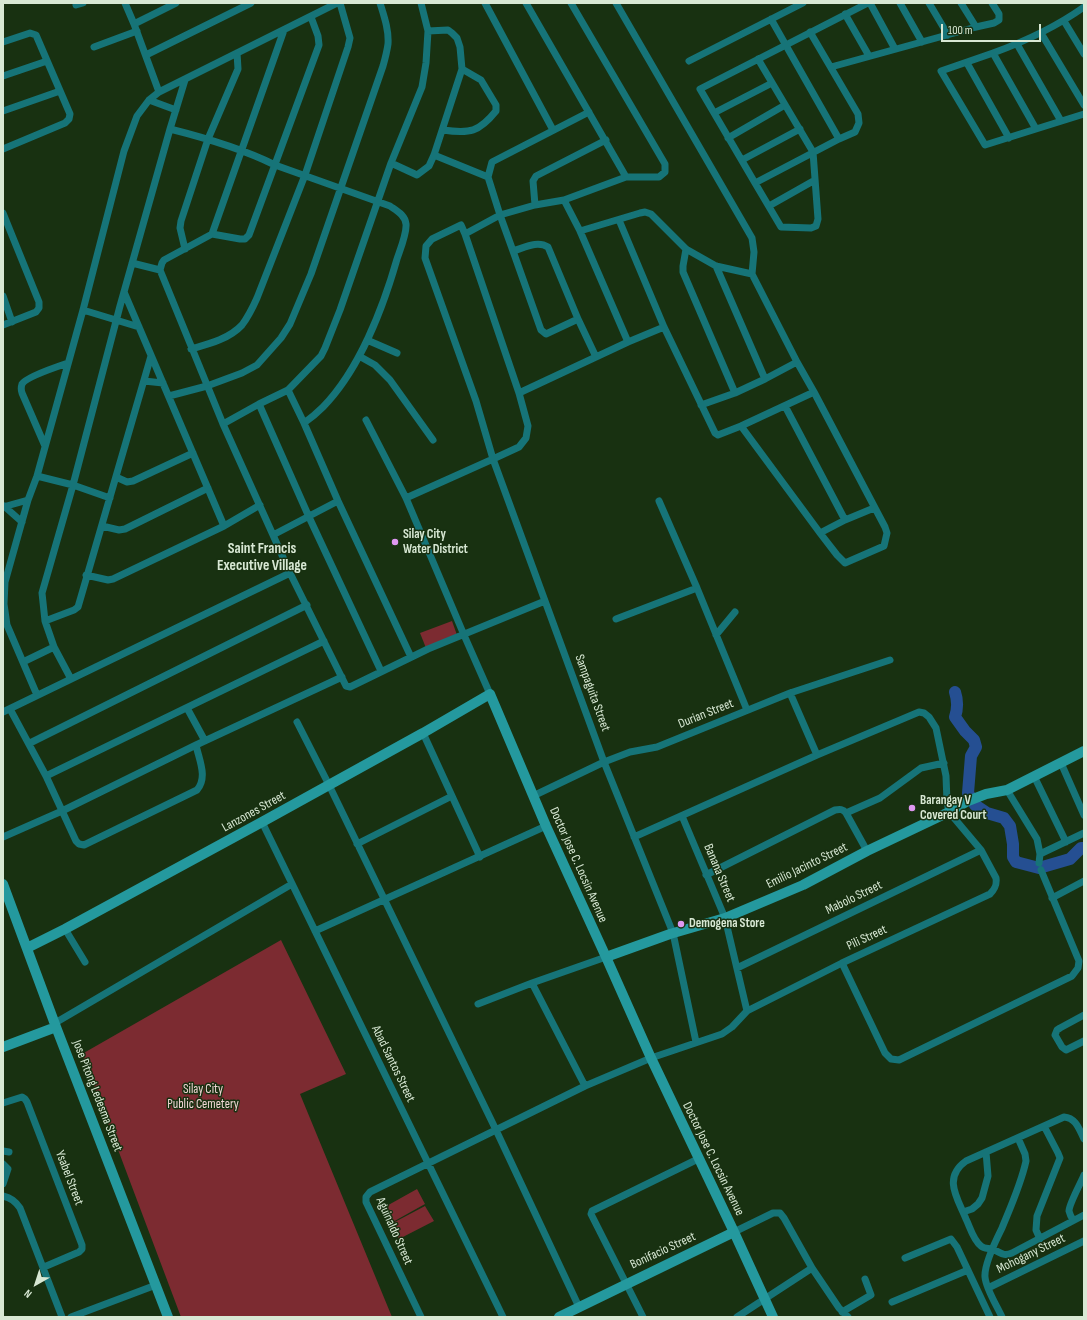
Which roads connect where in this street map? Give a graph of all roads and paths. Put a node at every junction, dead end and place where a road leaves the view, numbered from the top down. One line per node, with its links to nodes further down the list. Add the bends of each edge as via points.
1 (125, 3): 23 (street)
2 (176, 3): 23 (street)
3 (251, 3): 38 (street)
4 (339, 3): 19 (street); 77 (street, via 350,38)
5 (380, 3): 82 (street, via 388,34 383,66)
6 (421, 3): 25 (street)
7 (485, 3): 64 (street)
8 (526, 3): 56 (street)
9 (572, 3): 79 (street, via 665,164 665,172 659,177)
10 (616, 3): 99 (street, via 752,238)
11 (803, 3): 20 (street)
12 (869, 3): 18 (street); 34 (street)
13 (900, 3): 30 (street)
14 (929, 3): 28 (street)
15 (961, 3): 22 (street)
16 (992, 3): 22 (street, via 999,14 999,20 994,24)
17 (1084, 7): 21 (street)
18 (845, 14): 26 (street); 39 (street)
19 (311, 17): 24 (street); 76 (street, via 319,45)
20 (771, 19): 32 (street); 41 (street)
21 (1064, 21): 27 (street); 37 (street)
22 (976, 27): 28 (street)
23 (136, 28): 33 (street); 38 (street)
24 (284, 30): 35 (street); 71 (street)
25 (428, 31): 45 (street, via 448,30 457,38); 75 (street, via 422,87)
26 (810, 32): 32 (street); 44 (street)
27 (1041, 33): 31 (street); 53 (street)
28 (948, 35): 30 (street)
29 (3, 42): 42 (street, via 33,33)
30 (922, 42): 34 (street)
31 (1017, 44): 36 (street); 59 (street)
32 (785, 45): 40 (street); 68 (street)
33 (94, 47)
34 (895, 49): 39 (street)
35 (237, 53): 47 (street); 67 (street, via 238,69)
36 (993, 53): 43 (street); 62 (street)
37 (1084, 54)
38 (146, 55): 50 (street)
39 (869, 56): 44 (street)
40 (758, 59): 48 (street); 57 (street, via 700,89)
41 (689, 60)
42 (47, 61): 46 (street); 49 (street)
43 (967, 63): 66 (street); 66 (street, via 941,71 985,145)
44 (831, 67): 68 (street, via 858,114 859,123 855,132)
45 (462, 69): 63 (street); 63 (street, via 481,80 496,105 496,111 479,129 463,132)
46 (3, 76)
47 (185, 80): 50 (street); 54 (street)
48 (772, 83): 52 (street); 57 (street)
49 (60, 90): 55 (street); 70 (street, via 70,114 66,123)
50 (159, 92): 51 (street)
51 (149, 100): 54 (street); 102 (street, via 137,116 124,151)
52 (785, 105): 61 (street); 65 (street)
53 (1084, 105)
54 (176, 110): 60 (street)
55 (3, 111)
56 (589, 112): 64 (street); 69 (street)
57 (714, 113): 65 (street)
58 (1084, 114): 59 (street)
59 (1061, 120): 62 (street)
60 (170, 129): 67 (street); 96 (street)
61 (800, 129): 72 (street); 74 (street)
62 (1036, 129): 66 (street)
63 (443, 130): 73 (street)
64 (553, 130): 78 (street, via 492,162)
65 (728, 138): 74 (street)
66 (1009, 138)
67 (208, 139): 71 (street); 93 (street, via 181,221)
68 (839, 139): 72 (street)
69 (606, 140): 79 (street); 85 (street, via 536,176 533,181)
70 (3, 149)
71 (241, 150): 76 (street); 91 (street)
72 (813, 152): 80 (street); 81 (street)
73 (434, 155): 75 (street, via 429,166 417,175); 78 (street)
74 (742, 160): 81 (street)
75 (391, 163): 84 (street)
76 (275, 164): 77 (street); 91 (street, via 250,236 240,239)
77 (305, 175): 82 (street); 111 (street, via 248,316 241,326 220,340)
78 (488, 177): 88 (street)
79 (626, 177): 83 (street)
80 (815, 180): 86 (street); 86 (street, via 818,219 816,226 781,227)
81 (755, 183): 86 (street)
82 (340, 188): 84 (street); 121 (street, via 310,274 290,324 281,338 257,365)
83 (564, 200): 85 (street); 90 (street)
84 (377, 202): 109 (street, via 390,206 400,213 405,219 406,230 392,276); 122 (street, via 325,348 321,356)
85 (535, 205): 88 (street)
86 (769, 206)
87 (3, 213): 105 (street, via 39,302 36,312)
88 (500, 215): 92 (street); 95 (street)
89 (619, 220): 90 (street); 94 (street, via 645,212 651,214); 108 (street)
90 (580, 231): 110 (street)
91 (212, 234): 93 (street)
92 (465, 234): 124 (street); 137 (street, Sampaguita Street, via 461,225 432,239 426,246 425,258)
93 (185, 249): 98 (street, via 164,260)
94 (686, 249): 97 (street); 125 (street, via 683,272)
95 (513, 251): 103 (street, via 538,244 548,247); 103 (street, via 541,330 546,334)
96 (132, 263): 98 (street); 100 (street)
97 (716, 266): 99 (street); 118 (street)
98 (160, 270): 111 (street)
99 (752, 274): 116 (street)
100 (124, 292): 104 (street); 107 (street)
101 (3, 296): 105 (street)
102 (82, 310): 104 (street); 117 (street)
103 (578, 319): 115 (street)
104 (116, 320): 107 (street); 140 (street)
105 (12, 322): 106 (street)
106 (3, 325)
107 (139, 327): 113 (street)
108 (664, 327): 110 (street); 128 (street)
109 (367, 340): 112 (street); 114 (street)
110 (628, 342): 115 (street)
111 (191, 349): 121 (street)
112 (397, 353)
113 (151, 356): 119 (street); 120 (street)
114 (359, 356): 131 (street, via 323,408); 134 (street, via 375,365 390,380)
115 (596, 357): 124 (street)
116 (797, 362): 118 (street); 123 (street)
117 (68, 363): 135 (street); 135 (street, via 30,378 23,382 21,388)
118 (765, 379): 125 (street)
119 (144, 380): 120 (street); 139 (street)
120 (163, 382): 126 (street)
121 (207, 386): 126 (street); 132 (street)
122 (288, 390): 127 (street); 131 (street)
123 (814, 392): 129 (street); 149 (street)
124 (519, 393): 137 (street, via 528,426 526,438 518,447)
125 (735, 393): 128 (street)
126 (169, 396): 136 (street)
127 (259, 404): 132 (street); 150 (street)
128 (701, 405): 133 (street, via 711,427 718,435)
129 (785, 406): 133 (street); 151 (street)
130 (366, 420): 143 (street, Doctor Jose C. Locsin Avenue)
131 (304, 423): 145 (street)
132 (224, 424): 147 (street)
133 (741, 426): 155 (street)
134 (433, 440)
135 (45, 446): 138 (street)
136 (193, 452): 139 (street, via 132,481 127,482); 141 (street)
137 (494, 459): 143 (street); 160 (street, Sampaguita Street)
138 (37, 476): 140 (street); 144 (street)
139 (116, 477): 142 (street)
140 (73, 485): 142 (street); 164 (street, via 42,592)
141 (208, 488): 153 (street, via 125,529); 154 (street)
142 (110, 498): 153 (street)
143 (406, 498): 165 (street, Doctor Jose C. Locsin Avenue)
144 (28, 500): 148 (street); 152 (street)
145 (338, 501): 150 (street); 169 (street)
146 (659, 501): 159 (street)
147 (260, 506): 154 (street); 156 (street)
148 (4, 507): 152 (street)
149 (874, 508): 151 (street); 155 (street, via 887,533 884,546 845,563)
150 (309, 516): 156 (street); 172 (street)
151 (845, 520): 155 (street)
152 (22, 522): 171 (street, via 5,582 4,604 6,625)
153 (102, 526): 158 (street)
154 (224, 526): 158 (street, via 113,579)
155 (820, 533)
156 (273, 536): 157 (street)
157 (290, 573): 161 (street); 174 (street)
158 (86, 575): 164 (street, via 78,607)
159 (697, 588): 163 (street); 166 (street)
160 (545, 601): 165 (street); 188 (street, Sampaguita Street)
161 (307, 605): 167 (street); 184 (street)
162 (735, 612): 166 (street)
163 (616, 619)
164 (45, 620): 168 (street)
165 (464, 635): 169 (street); 176 (street, Doctor Jose C. Locsin Avenue)
166 (716, 635): 180 (street)
167 (324, 641): 173 (street); 178 (street)
168 (54, 647): 171 (street); 174 (street)
169 (411, 657): 172 (street)
170 (890, 660): 175 (street, Durian Street)
171 (22, 662): 177 (street)
172 (381, 671): 173 (street, via 350,687 346,686)
173 (342, 677): 183 (street)
174 (71, 679): 177 (street)
175 (790, 693): 180 (street, Durian Street); 187 (street)
176 (490, 694): 182 (street, Lanzones Street); 196 (street, Doctor Jose C. Locsin Avenue)
177 (37, 695): 179 (street)
178 (187, 708): 183 (street); 191 (street)
179 (6, 710): 184 (street)
180 (747, 710): 188 (street, Durian Street, via 657,747 630,752)
181 (297, 722): 193 (street)
182 (424, 733): 193 (street, Lanzones Street); 195 (street)
183 (204, 741): 185 (street)
184 (30, 743): 191 (street)
185 (196, 745): 197 (street); 197 (street, via 203,776 197,790 84,845 76,841)
186 (1084, 751): 189 (street, Emilio Jacinto Street)
187 (817, 755): 190 (street, via 919,712 929,717 936,728); 201 (street)
188 (604, 762): 196 (street, Durian Street); 205 (street, Sampaguita Street)
189 (1061, 762): 192 (street, Emilio Jacinto Street); 200 (street)
190 (944, 763): 198 (street); 199 (street, via 921,768 880,798)
191 (46, 776): 197 (street)
192 (1034, 776): 194 (street, Emilio Jacinto Street); 207 (street)
193 (329, 785): 202 (street, Lanzones Street); 208 (street)
194 (1008, 790): 198 (street, Emilio Jacinto Street, via 972,799); 211 (street, via 1037,839)
195 (452, 796): 208 (street); 212 (street)
196 (533, 796): 203 (street, Doctor Jose C. Locsin Avenue)
197 (62, 811): 206 (street)
198 (949, 812): 209 (street); 210 (street, Emilio Jacinto Street)
199 (846, 813): 210 (street); 213 (street, via 844,810 835,810)
200 (1084, 815)
201 (682, 816): 205 (street); 213 (street, Banana Street)
202 (262, 822): 216 (street, Abad Santos Street); 220 (street, Lanzones Street)
203 (546, 826): 212 (street); 224 (street, Doctor Jose C. Locsin Avenue)
204 (1084, 833): 207 (street)
205 (634, 837): 222 (street, Sampaguita Street)
206 (3, 838)
207 (1066, 842): 211 (street)
208 (357, 844): 218 (street)
209 (981, 850): 226 (street, Pili Street, via 996,878 996,886 990,894); 227 (street, Mabolo Street)
210 (867, 851): 219 (street, Emilio Jacinto Street, via 803,884)
211 (1040, 854): 217 (street, via 1040,866)
212 (480, 857): 218 (street)
213 (706, 875): 219 (street, Banana Street)
214 (1084, 881): 217 (street)
215 (3, 884): 223 (street, Jose Pitong Ledesma Street)
216 (292, 884): 221 (street, Abad Santos Street); 232 (street)
217 (1052, 898): 226 (street, via 1079,961 1078,968 1072,976 899,1060 891,1059 885,1053)
218 (384, 900): 221 (street); 240 (street)
219 (725, 918): 222 (street, Emilio Jacinto Street); 227 (street, Banana Street)
220 (65, 929): 223 (street, Lanzones Street); 225 (street)
221 (315, 931): 245 (street, Abad Santos Street)
222 (673, 933): 224 (street, Emilio Jacinto Street); 234 (street, Sampaguita Street)
223 (27, 948): 232 (street, Jose Pitong Ledesma Street)
224 (606, 957): 228 (street); 236 (street, Doctor Jose C. Locsin Avenue)
225 (85, 962)
226 (842, 962): 230 (street, Pili Street)
227 (737, 968): 230 (street, Banana Street)
228 (532, 983): 229 (street); 237 (street)
229 (478, 1004)
230 (747, 1010): 234 (street, via 722,1034)
231 (1084, 1015): 233 (street, via 1057,1030 1055,1035 1066,1050)
232 (55, 1025): 235 (street); 263 (street, Jose Pitong Ledesma Street)
233 (1084, 1041)
234 (696, 1042): 236 (street)
235 (3, 1047)
236 (651, 1058): 237 (street); 244 (street, Doctor Jose C. Locsin Avenue)
237 (585, 1086): 240 (street)
238 (3, 1103): 258 (street, Ysabel Street, via 22,1097 27,1102 82,1245 79,1252)
239 (1044, 1126): 241 (street); 242 (street, via 1070,1117); 254 (street, via 1060,1158 1038,1216 1036,1230)
240 (496, 1130): 245 (street); 267 (street)
241 (1018, 1138): 243 (street); 256 (street, via 1026,1161 1009,1211)
242 (1084, 1138)
243 (986, 1152): 250 (street, via 988,1176 982,1198 972,1209); 250 (street, via 966,1161 956,1172 954,1191)
244 (698, 1159): 253 (street, Doctor Jose C. Locsin Avenue); 262 (street, via 592,1211 591,1217)
245 (428, 1163): 274 (street, Aguinaldo Street, via 370,1192 366,1197 366,1202); 275 (street, Abad Santos Street)
246 (3, 1164): 248 (street, via 8,1171)
247 (1084, 1175): 252 (street, via 1069,1209)
248 (3, 1184)
249 (3, 1196): 258 (street, via 16,1202 20,1208)
250 (964, 1212): 256 (street, via 976,1240 981,1246)
251 (1084, 1215): 252 (street)
252 (1073, 1220): 254 (street)
253 (734, 1232): 259 (street, Bonifacio Street, via 780,1213); 262 (street, Bonifacio Street); 265 (street, Doctor Jose C. Locsin Avenue)
254 (1040, 1239): 256 (street, via 1007,1255)
255 (1084, 1241): 264 (street, Mohogany Street)
256 (992, 1249): 264 (street, via 985,1278)
257 (905, 1258): 260 (street, via 951,1239)
258 (44, 1267): 270 (street)
259 (812, 1268): 265 (street); 269 (street)
260 (968, 1270): 266 (street); 280 (street)
261 (865, 1279): 269 (street, via 871,1295)
262 (626, 1284): 267 (street, Bonifacio Street); 277 (street)
263 (156, 1285): 268 (street); 273 (street, Jose Pitong Ledesma Street)
264 (988, 1288): 281 (street)
265 (764, 1299): 278 (street); 279 (street, Doctor Jose C. Locsin Avenue)
266 (892, 1302)
267 (579, 1306): 276 (street, Bonifacio Street)
268 (89, 1310): 271 (street); 272 (street)
269 (845, 1315)
270 (62, 1317)
271 (71, 1317)
272 (92, 1317)
273 (168, 1317)
274 (421, 1317)
275 (503, 1317)
276 (559, 1317)
277 (643, 1317)
278 (737, 1317)
279 (773, 1317)
280 (990, 1317)
281 (1002, 1317)

